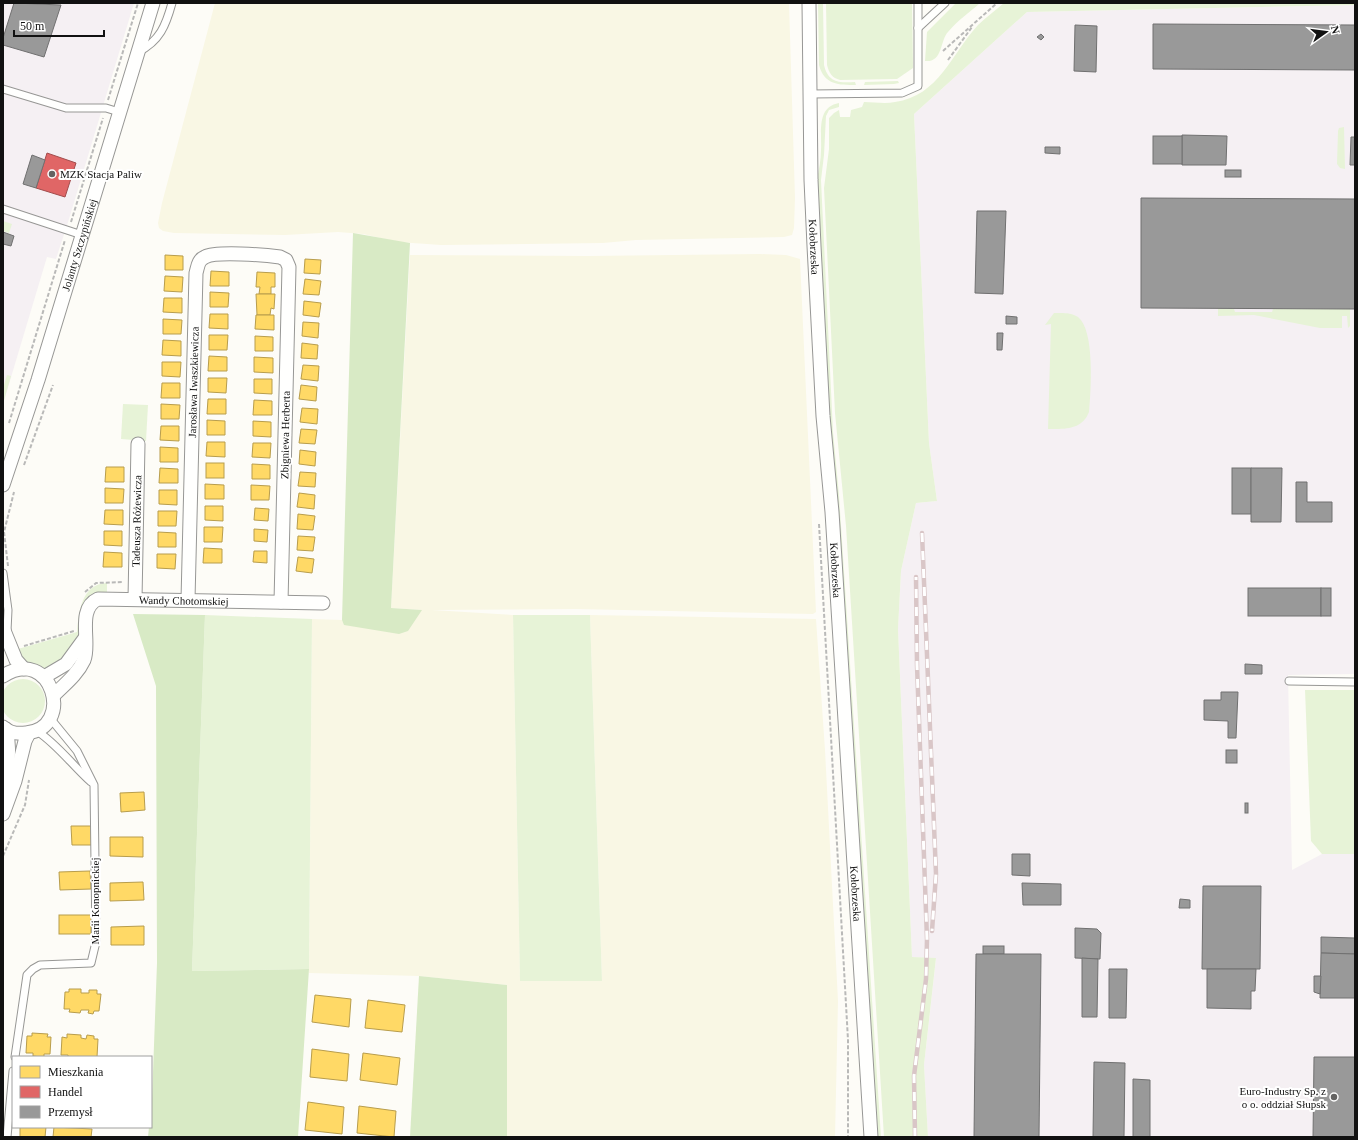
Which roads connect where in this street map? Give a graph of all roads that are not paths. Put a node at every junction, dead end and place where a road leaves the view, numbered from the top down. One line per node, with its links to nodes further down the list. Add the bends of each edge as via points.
1 (153, 3): 7 (street, Jolanty Szczypińskiej)
2 (172, 3): 7 (lane, via 166,26 150,46)
3 (809, 3): 9 (street, Kołobrzeska)
4 (918, 3): 6 (lane)
5 (945, 3): 6 (lane)
6 (918, 28): 9 (lane, via 918,86 902,93)
7 (138, 52): 10 (street, Jolanty Szczypińskiej)
8 (3, 89): 10 (lane, via 66,108 106,108)
9 (811, 94): 38 (street, Kołobrzeska, via 811,180 822,416 834,542)
10 (119, 112): 12 (street, Jolanty Szczypińskiej)
11 (3, 209): 12 (lane)
12 (82, 235): 15 (street, Jolanty Szczypińskiej, via 38,380)
13 (289, 267): 18 (street, Jarosława Iwaszkiewicza, via 286,260 268,256 211,255 198,262); 19 (street, Zbigniewa Herberta)
14 (138, 444): 17 (street, Tadeusza Różewicza)
15 (9, 488)
16 (6, 571): 21 (lane, via 8,610)
17 (135, 599): 18 (street, Wandy Chotomskiej); 22 (street, Wandy Chotomskiej, via 95,601 89,608)
18 (188, 600): 19 (street, Wandy Chotomskiej)
19 (281, 602): 20 (street, Wandy Chotomskiej)
20 (324, 603)
21 (5, 633): 23 (street, via 16,660)
22 (85, 638): 25 (street, via 66,664); 28 (street, via 87,651 79,670)
23 (24, 669): 24 (street); 25 (street)
24 (3, 676)
25 (44, 677): 28 (street)
26 (1289, 681): 27 (lane)
27 (1355, 682)
28 (54, 695): 29 (street, via 54,707)
29 (50, 718): 31 (street); 32 (lane, Marii Konopnickiej, via 77,752)
30 (4, 728): 31 (street, via 18,734); 33 (street, via 10,750)
31 (33, 732): 32 (lane, via 60,749); 33 (street, via 25,741 15,781)
32 (94, 785): 35 (lane, Marii Konopnickiej, via 96,942 93,959 91,963 86,964 40,965 28,975)
33 (6, 797): 34 (street)
34 (3, 814)
35 (15, 1056)
36 (12, 1084): 37 (lane)
37 (8, 1137)
38 (871, 1137)

